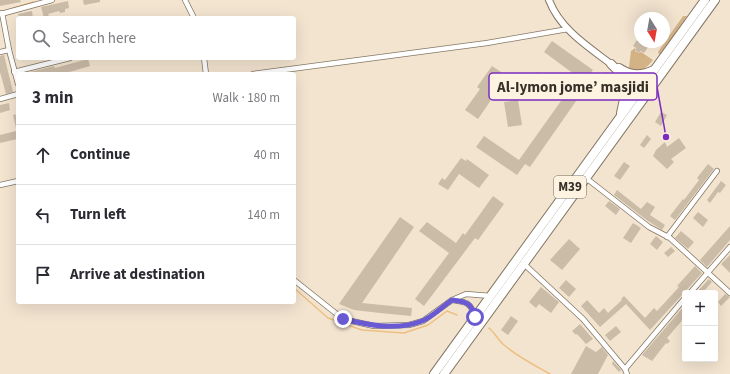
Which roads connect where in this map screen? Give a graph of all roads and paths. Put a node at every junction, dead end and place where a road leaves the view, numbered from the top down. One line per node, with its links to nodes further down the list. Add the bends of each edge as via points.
1 (52, 0): 6 (street)
2 (185, 0): 7 (street)
3 (549, 0): 8 (main road, via 557,16)
4 (705, 0): 14 (highway, M39)
5 (715, 0): 23 (highway, M39)
6 (1, 14): 9 (street)
7 (193, 16)
8 (568, 29): 13 (main road); 17 (street, via 487,43)
9 (9, 50): 10 (street); 15 (street)
10 (0, 52)
11 (62, 60): 15 (street)
12 (204, 60): 16 (street)
13 (611, 64): 14 (highway, via 636,75); 21 (highway, via 621,73 625,82)
14 (655, 69): 21 (highway, M39)
15 (14, 72): 18 (street)
16 (206, 72)
17 (268, 72)
18 (16, 78)
19 (16, 95): 20 (street)
20 (0, 99)
21 (620, 117): 26 (highway, M39)
22 (717, 171): 27 (street)
23 (586, 178): 26 (highway, M39); 27 (street, via 649,227)
24 (16, 181): 25 (street)
25 (0, 185)
26 (572, 191): 29 (highway, M39); 34 (highway, M39)
27 (667, 237): 30 (street)
28 (730, 247): 30 (street)
29 (524, 264): 38 (street, via 583,319); 40 (highway, M39)
30 (707, 272): 32 (street); 33 (street)
31 (296, 282): 35 (street, via 343,319 374,326 409,325 423,321)
32 (692, 290)
33 (730, 293)
34 (491, 296): 35 (street, via 466,294); 37 (highway, M39)
35 (452, 300): 37 (street, via 466,302 473,309)
36 (682, 302): 38 (street)
37 (475, 317): 39 (highway, M39)
38 (626, 372)
39 (434, 374)
40 (444, 374)

